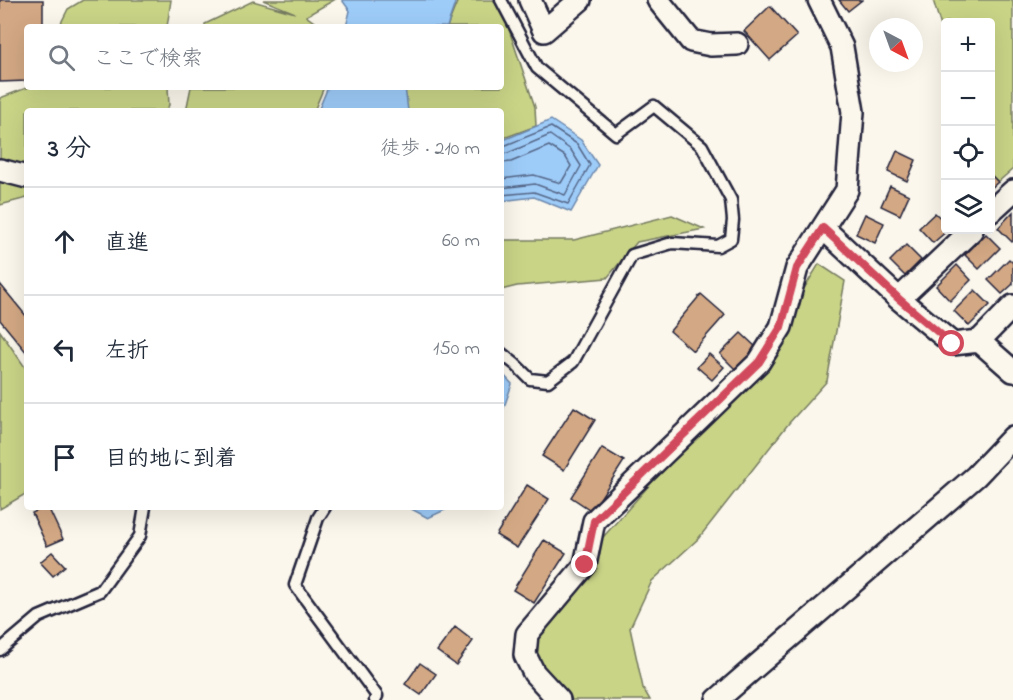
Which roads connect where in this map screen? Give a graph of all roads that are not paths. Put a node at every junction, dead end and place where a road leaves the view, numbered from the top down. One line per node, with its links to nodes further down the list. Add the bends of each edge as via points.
1 (501, 0): 16 (lane, via 537,68 616,134 654,106 702,147 731,200 733,220 730,239 718,246 672,243 632,255 573,362 548,381 530,379)
2 (530, 0): 3 (street, via 544,31)
3 (580, 0)
4 (658, 0): 6 (street, via 691,41)
5 (819, 0): 11 (street, via 842,47 854,112 847,190)
6 (737, 44)
7 (0, 170): 8 (street)
8 (24, 176)
9 (1013, 191): 10 (street)
10 (995, 207)
11 (823, 228): 13 (street); 23 (street, via 797,268 781,327 759,362 594,521 585,565 527,633 525,655 534,673)
12 (968, 234): 13 (street)
13 (899, 299): 15 (street, via 952,344)
14 (1013, 306): 15 (street)
15 (979, 341): 17 (street)
16 (504, 355)
17 (1013, 371)
18 (1013, 437): 24 (street, via 976,476)
19 (144, 510): 21 (lane, via 140,536 100,591 39,617)
20 (323, 510): 22 (lane, via 295,585 377,696)
21 (0, 650)
22 (375, 700)
23 (559, 700)
24 (717, 700)

